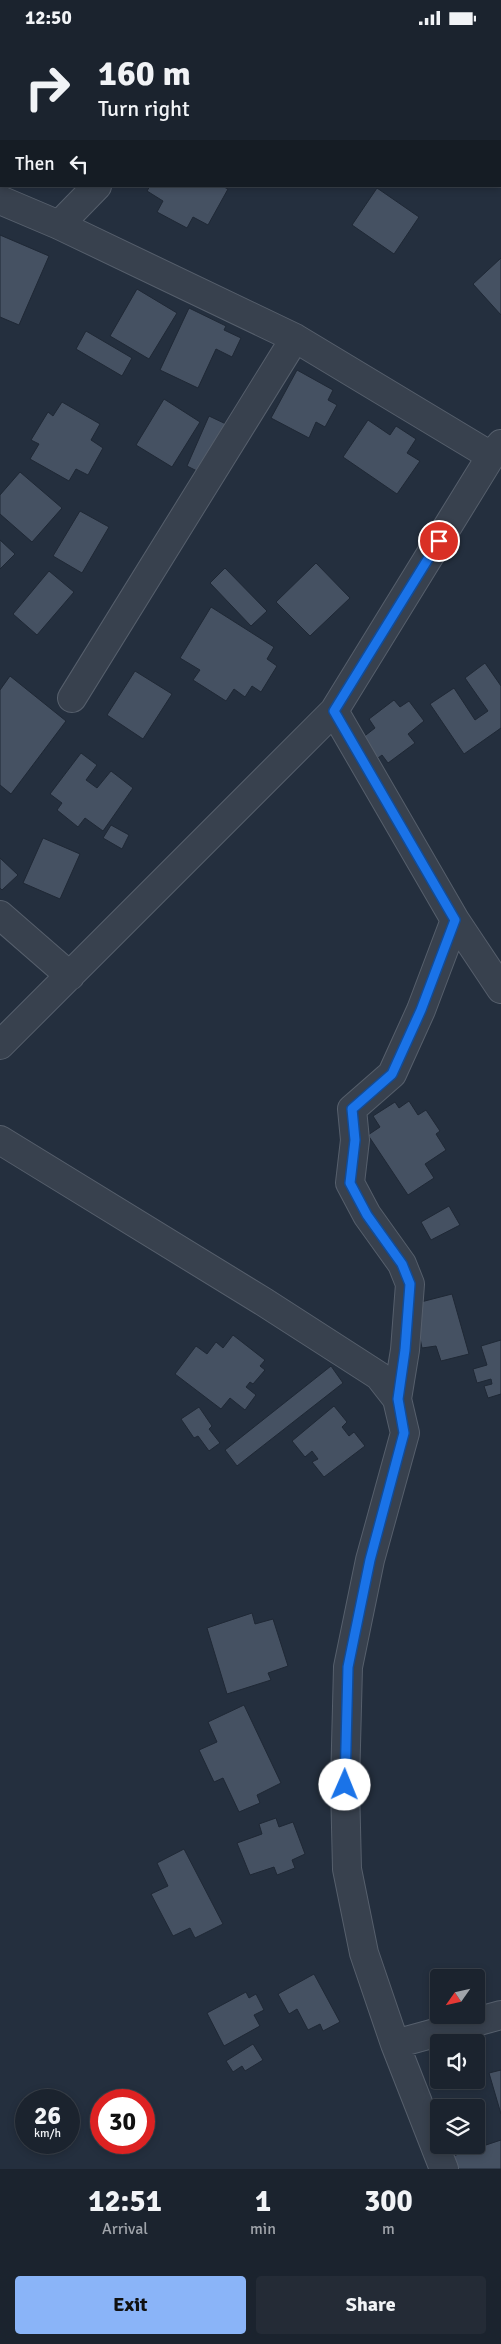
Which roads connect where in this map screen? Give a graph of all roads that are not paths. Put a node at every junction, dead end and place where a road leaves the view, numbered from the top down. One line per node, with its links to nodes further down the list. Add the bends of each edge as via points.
1 (96, 187): 3 (street)
2 (0, 200): 3 (street)
3 (59, 225): 4 (street)
4 (295, 339): 5 (street); 6 (street)
5 (496, 450): 7 (street)
6 (72, 698)
7 (334, 711): 9 (street); 10 (street)
8 (0, 915): 10 (street)
9 (455, 920): 11 (street); 14 (street, via 421,1010 392,1074 352,1109 355,1140 350,1183 367,1215 402,1264 410,1284)
10 (70, 976): 12 (street)
11 (501, 989)
12 (0, 1045)
13 (0, 1140): 14 (street, via 379,1376)
14 (398, 1399): 16 (street, via 404,1433 370,1560 348,1667 345,1785 347,1869 364,1953)
15 (501, 2015): 16 (street)
16 (395, 2043): 17 (street)
17 (444, 2169)

